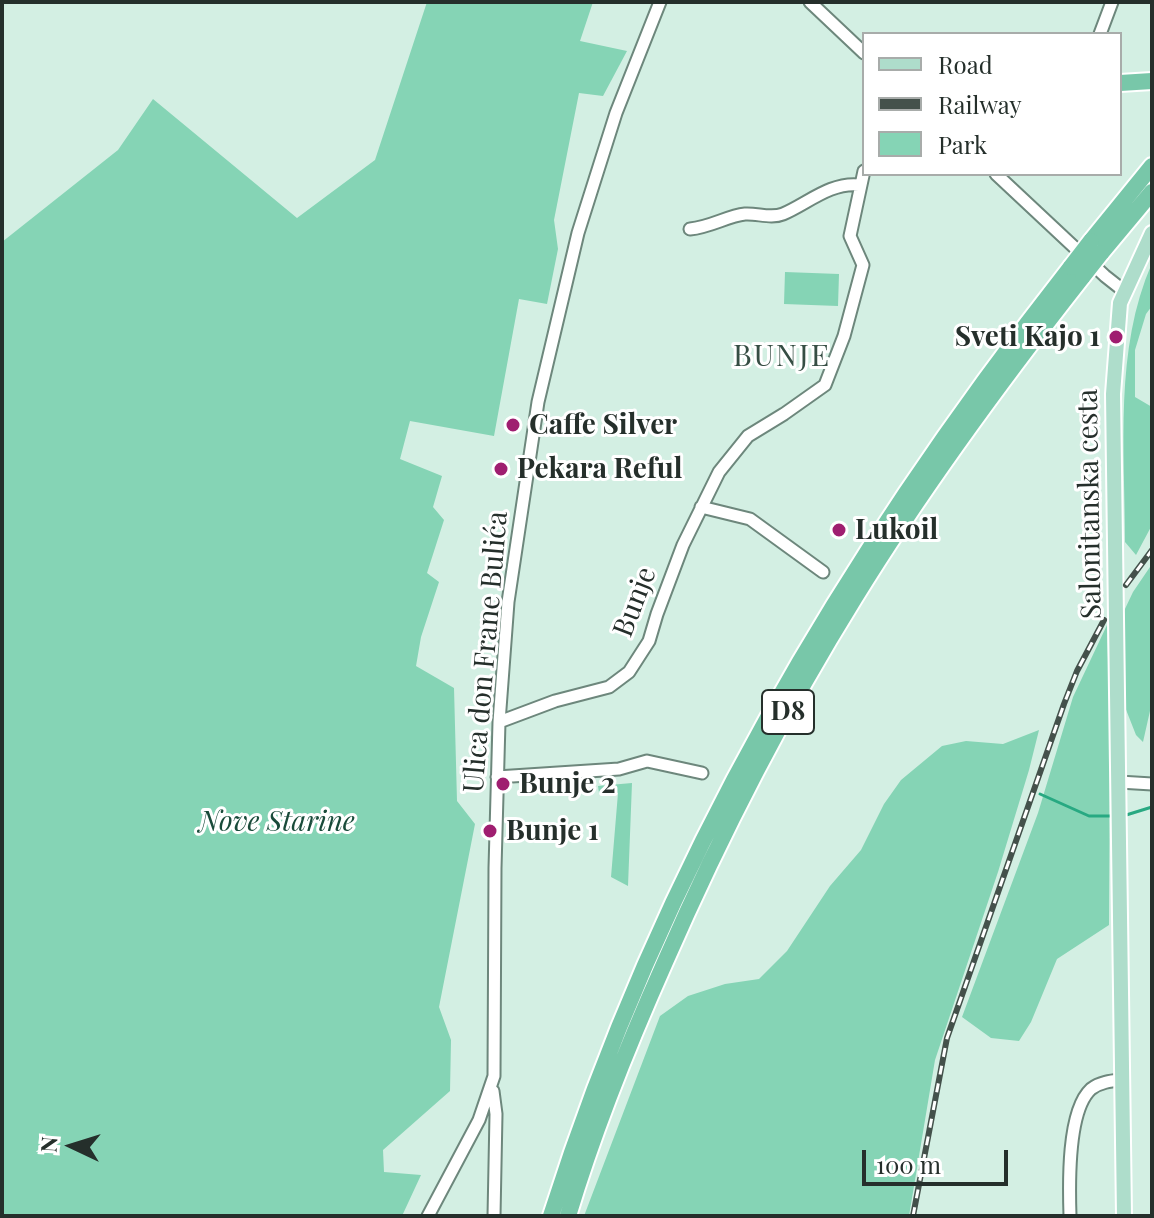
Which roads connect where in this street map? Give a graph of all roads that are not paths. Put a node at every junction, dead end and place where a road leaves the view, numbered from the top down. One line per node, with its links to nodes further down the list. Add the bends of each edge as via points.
1 (660, 2): 19 (street, Ulica don Frane Bulića, via 603,152 556,319 508,602)
2 (810, 2): 5 (street)
3 (1112, 2): 4 (street)
4 (1101, 32)
5 (862, 51)
6 (1152, 81): 7 (highway)
7 (1122, 83)
8 (1152, 166): 15 (highway, D8)
9 (862, 176): 11 (street, Bunje)
10 (998, 176): 16 (street)
11 (859, 185): 13 (street, via 817,195 779,216 743,214); 17 (street, Bunje, via 850,236 863,265 825,385 748,436 719,472)
12 (1152, 192): 15 (highway, D8)
13 (690, 229)
14 (1152, 233): 16 (main road, Salonitanska cesta)
15 (1096, 247): 28 (highway, D8, bridge, via 949,428 794,668 692,864 619,1027)
16 (1124, 291): 22 (main road, Salonitanska cesta, via 1113,394)
17 (701, 507): 18 (street, via 750,519); 19 (street, Bunje, via 649,641 629,672 609,687)
18 (823, 572)
19 (499, 722): 21 (street, Ulica don Frane Bulića)
20 (702, 773): 21 (street, via 647,761 619,769)
21 (497, 777): 25 (street, Ulica don Frane Bulića)
22 (1119, 782): 23 (street); 24 (main road, Salonitanska cesta)
23 (1152, 784)
24 (1121, 1080): 33 (street, via 1090,1090 1079,1111); 34 (main road, Salonitanska cesta)
25 (492, 1086): 26 (street); 27 (street)
26 (469, 1142): 27 (street); 29 (street)
27 (495, 1148): 30 (street)
28 (568, 1188): 31 (highway, D8); 32 (highway, D8)
29 (428, 1216)
30 (494, 1216)
31 (551, 1216)
32 (568, 1216)
33 (1070, 1216)
34 (1124, 1216)

